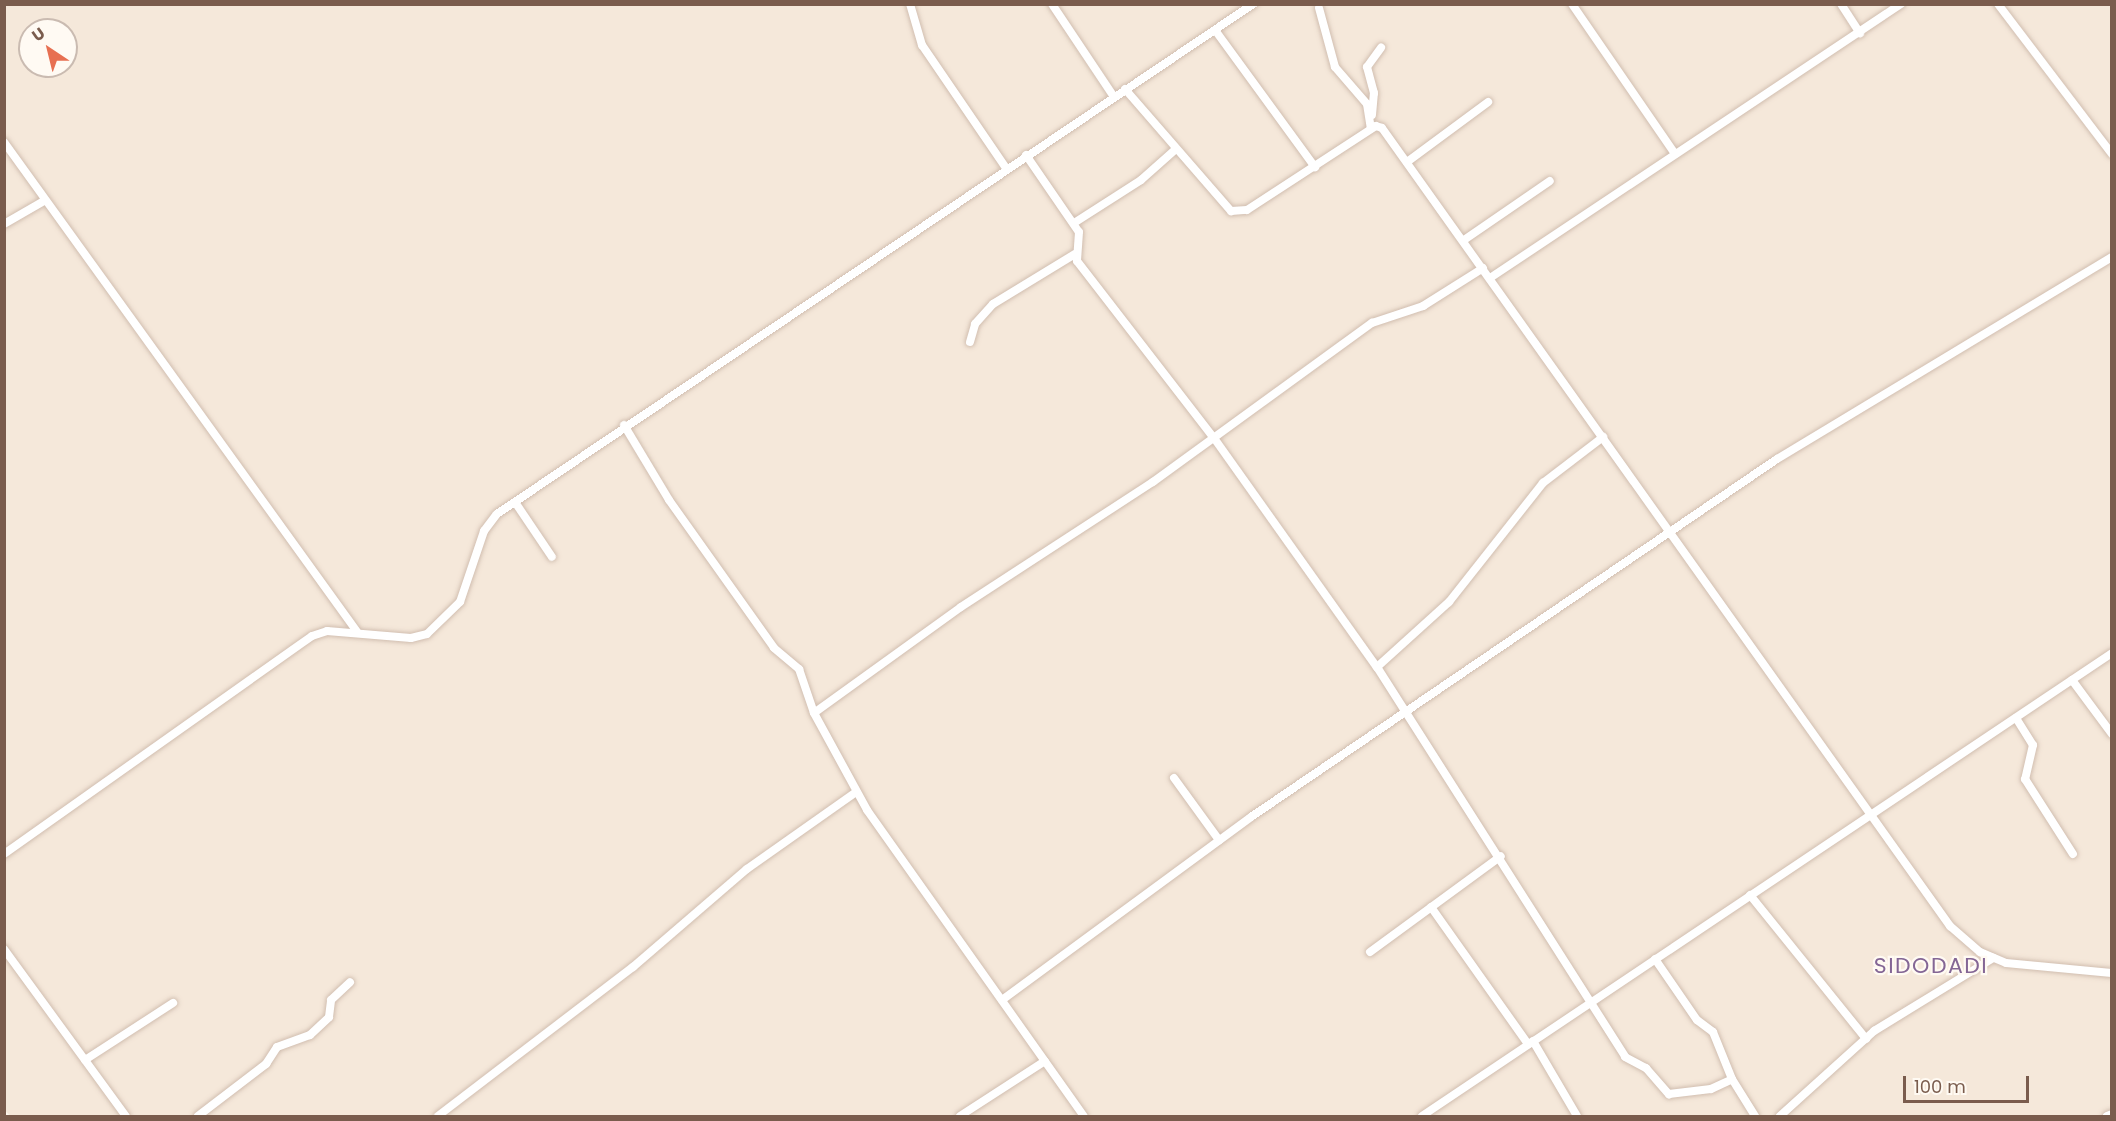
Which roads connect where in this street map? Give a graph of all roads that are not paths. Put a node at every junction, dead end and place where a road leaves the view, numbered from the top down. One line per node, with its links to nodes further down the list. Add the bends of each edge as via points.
1 (910, 4): 24 (street, via 922,45)
2 (1052, 4): 13 (street)
3 (1253, 4): 9 (street)
4 (1572, 4): 19 (street)
5 (1841, 4): 10 (street)
6 (1901, 4): 10 (street)
7 (1998, 4): 20 (street)
8 (1319, 8): 15 (street, via 1335,67 1367,104)
9 (1215, 30): 12 (street); 23 (street)
10 (1860, 33): 19 (street)
11 (1380, 48): 15 (street, via 1366,67 1375,104)
12 (1125, 89): 13 (street); 18 (street)
13 (1114, 97): 21 (street)
14 (1488, 102): 22 (street)
15 (1371, 116): 16 (street)
16 (1371, 129): 22 (street, via 1382,128); 23 (street)
17 (4, 142): 26 (street)
18 (1176, 148): 23 (street, via 1231,211 1246,210); 27 (street, via 1141,180)
19 (1675, 154): 33 (street)
20 (2112, 154)
21 (1026, 155): 24 (street); 27 (street)
22 (1407, 162): 29 (street)
23 (1315, 167)
24 (1006, 168): 35 (street)
25 (1550, 181): 29 (street)
26 (44, 201): 28 (street); 41 (street)
27 (1074, 223): 30 (street, via 1080,236)
28 (4, 224)
29 (1464, 240): 32 (street)
30 (1075, 254): 34 (street, via 993,303 975,324); 37 (street)
31 (2112, 257): 39 (street, via 1814,435)
32 (1483, 268): 33 (street); 37 (street, via 1423,306 1379,319)
33 (1490, 278): 36 (street)
34 (970, 342)
35 (624, 425): 38 (street); 45 (street, via 669,501 774,648 800,669)
36 (1603, 437): 39 (street); 43 (street, via 1543,483 1449,602)
37 (1214, 438): 43 (street); 45 (street, via 961,607)
38 (515, 502): 40 (street); 41 (street, via 487,524 465,593 439,625 411,638)
39 (1671, 532): 46 (street); 51 (street)
40 (552, 557)
41 (358, 633): 53 (street, via 327,631 312,636)
42 (2112, 653): 44 (street)
43 (1377, 667): 46 (street)
44 (2072, 680): 47 (street); 48 (street)
45 (814, 712): 50 (street)
46 (1408, 713): 52 (street); 55 (street)
47 (2016, 718): 51 (street); 54 (street, via 2033,745 2025,779)
48 (2112, 734)
49 (1174, 778): 52 (street)
50 (856, 792): 64 (street); 75 (street, via 747,869 633,967)
51 (1868, 817): 56 (street); 60 (street, via 1950,926)
52 (1220, 840): 64 (street)
53 (4, 854)
54 (2073, 854)
55 (1501, 856): 57 (street); 65 (street)
56 (1750, 895): 61 (street); 67 (street)
57 (1431, 907): 59 (street); 68 (street)
58 (4, 949): 69 (street)
59 (1370, 952)
60 (1993, 958): 62 (street); 67 (street)
61 (1655, 959): 65 (street); 71 (street, via 1693,1015 1713,1032)
62 (2112, 973)
63 (350, 982): 74 (street, via 331,1000 329,1017 310,1035 277,1047 266,1064)
64 (1002, 1000): 70 (street)
65 (1590, 1002): 68 (street); 71 (street, via 1625,1057 1646,1068 1669,1094 1711,1089)
66 (173, 1003): 69 (street)
67 (1866, 1039): 81 (street)
68 (1530, 1043): 78 (street); 79 (street)
69 (85, 1060): 73 (street)
70 (1045, 1061): 76 (street); 77 (street)
71 (1732, 1079): 80 (street)
72 (2112, 1114): 82 (street)
73 (126, 1116)
74 (198, 1116)
75 (438, 1116)
76 (960, 1116)
77 (1084, 1116)
78 (1422, 1116)
79 (1576, 1116)
80 (1755, 1116)
81 (1780, 1116)
82 (2107, 1116)

